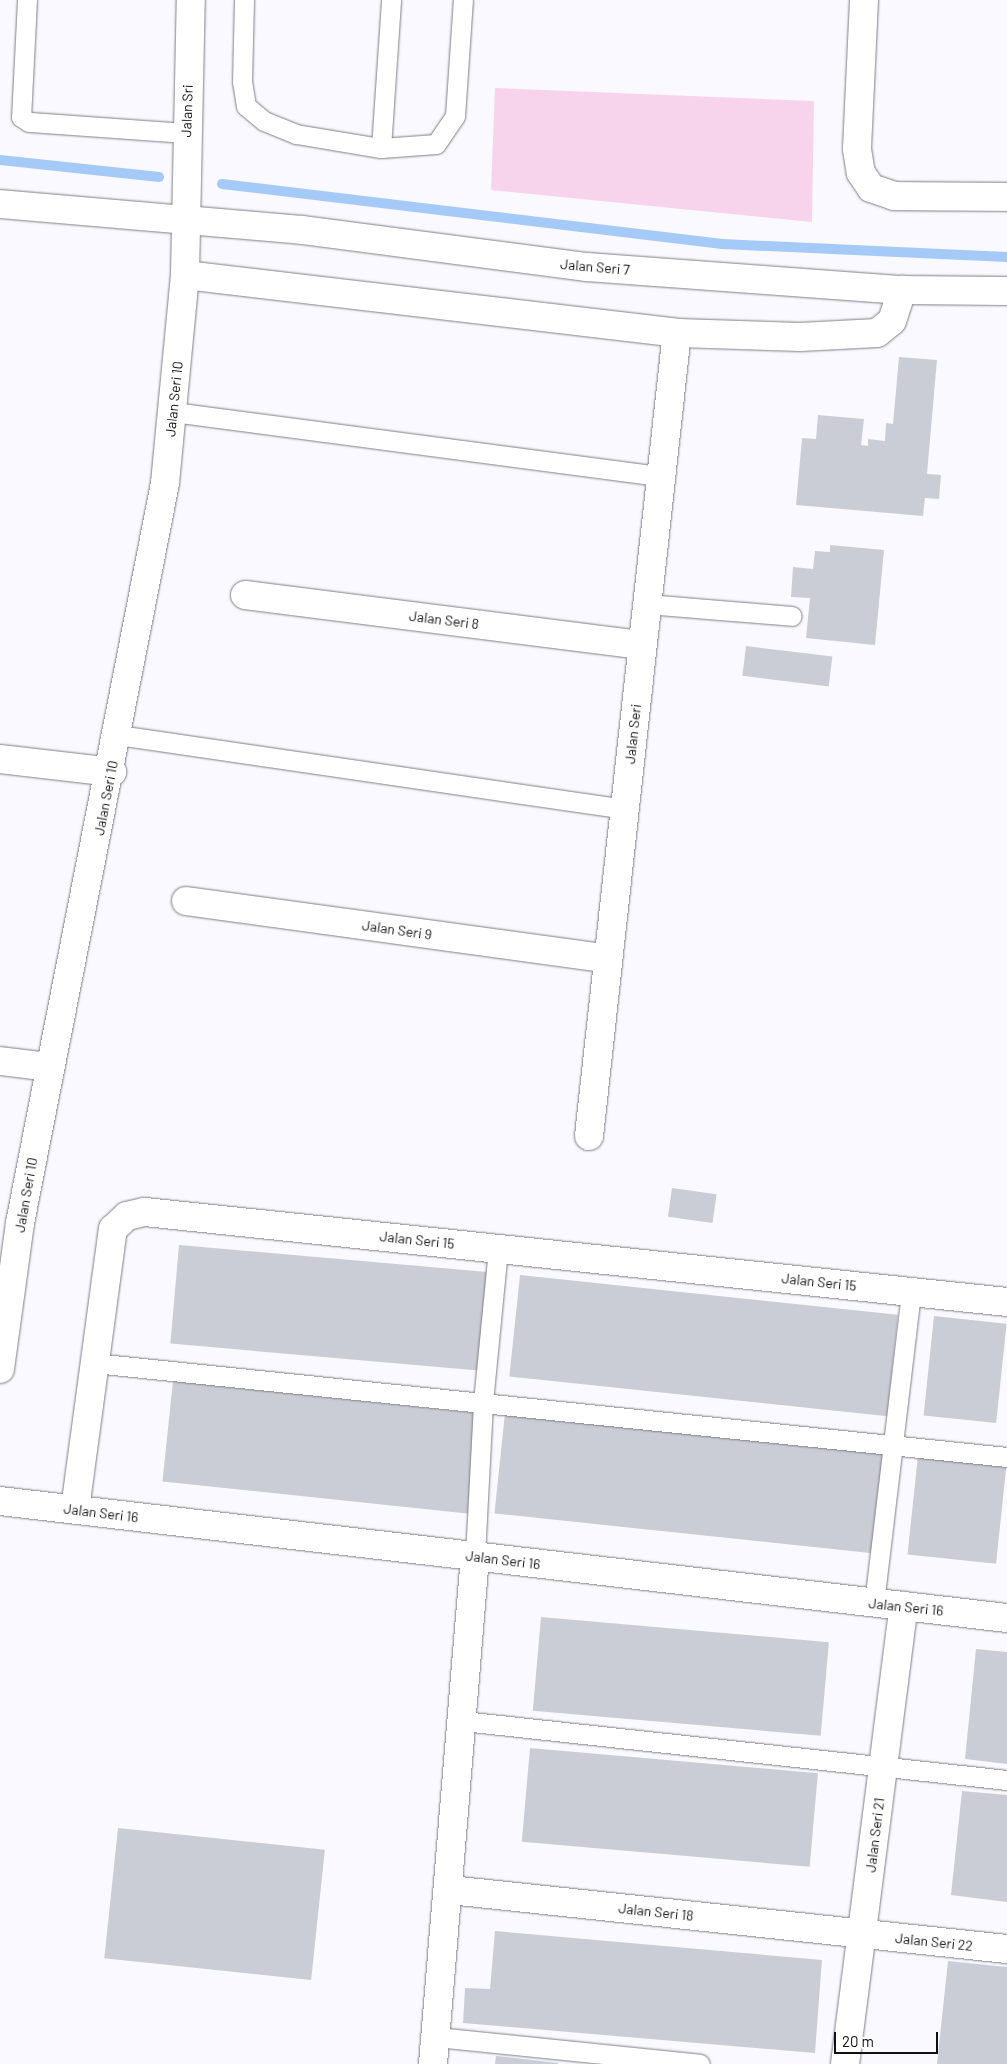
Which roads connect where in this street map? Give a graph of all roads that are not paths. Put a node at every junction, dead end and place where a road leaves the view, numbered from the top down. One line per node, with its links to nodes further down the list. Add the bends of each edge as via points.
1 (27, 0): 7 (lane, via 21,117 29,122)
2 (191, 0): 7 (street, Jalan Sri)
3 (244, 0): 8 (lane, via 242,81 246,106 264,121 296,134)
4 (391, 0): 8 (lane)
5 (463, 0): 8 (lane, via 455,116 436,144)
6 (864, 0): 9 (street, via 856,149 861,173 871,188 894,196)
7 (187, 133): 11 (street, Jalan Sri)
8 (382, 148)
9 (1007, 198)
10 (0, 204): 11 (street, Jalan Seri 7)
11 (186, 223): 12 (street, Jalan Seri 10); 13 (street, Jalan Seri 7, via 302,230 587,267)
12 (185, 275): 15 (street); 16 (street, Jalan Seri 10)
13 (902, 290): 14 (street, Jalan Seri 7); 15 (street, via 892,321 868,336)
14 (1007, 292)
15 (677, 333): 17 (street, Jalan Seri)
16 (172, 412): 17 (lane); 22 (street, Jalan Seri 10, via 165,483)
17 (661, 476): 19 (street, Jalan Seri)
18 (245, 595): 21 (street, Jalan Seri 8)
19 (647, 604): 20 (lane); 21 (street, Jalan Seri)
20 (792, 616)
21 (642, 645): 25 (street, Jalan Seri)
22 (118, 736): 24 (street, Jalan Seri 10); 25 (lane)
23 (0, 759): 24 (street)
24 (112, 772): 29 (street, Jalan Seri 10)
25 (624, 809): 27 (street, Jalan Seri)
26 (186, 902): 27 (street, Jalan Seri 9)
27 (608, 959): 30 (street, Jalan Seri)
28 (0, 1061): 29 (street)
29 (49, 1068): 35 (street, Jalan Seri 10, via 20,1223)
30 (589, 1136)
31 (498, 1249): 32 (street, Jalan Seri 15); 34 (street, Jalan Seri 15, via 145,1212 127,1216 113,1229); 36 (lane)
32 (911, 1292): 33 (street, Jalan Seri 15); 37 (lane)
33 (1007, 1302)
34 (94, 1363): 36 (lane); 40 (street, Jalan Seri 15)
35 (0, 1369)
36 (483, 1402): 37 (lane); 41 (lane)
37 (892, 1445): 38 (lane); 42 (lane)
38 (1007, 1457)
39 (0, 1501): 40 (street, Jalan Seri 16)
40 (75, 1509): 41 (street, Jalan Seri 16)
41 (475, 1556): 42 (street, Jalan Seri 16); 45 (street)
42 (874, 1603): 43 (street, Jalan Seri 16)
43 (904, 1606): 44 (street, Jalan Seri 16); 46 (street, Jalan Seri 21)
44 (1007, 1618)
45 (463, 1721): 46 (lane); 48 (street)
46 (884, 1766): 47 (lane); 49 (street, Jalan Seri 21)
47 (1007, 1780)
48 (450, 1890): 49 (street, Jalan Seri 18); 51 (street)
49 (862, 1935): 50 (street, Jalan Seri 22); 54 (street, Jalan Seri 21)
50 (1007, 1949)
51 (436, 2037): 52 (street); 53 (lane)
52 (433, 2064)
53 (700, 2064)
54 (845, 2064)

